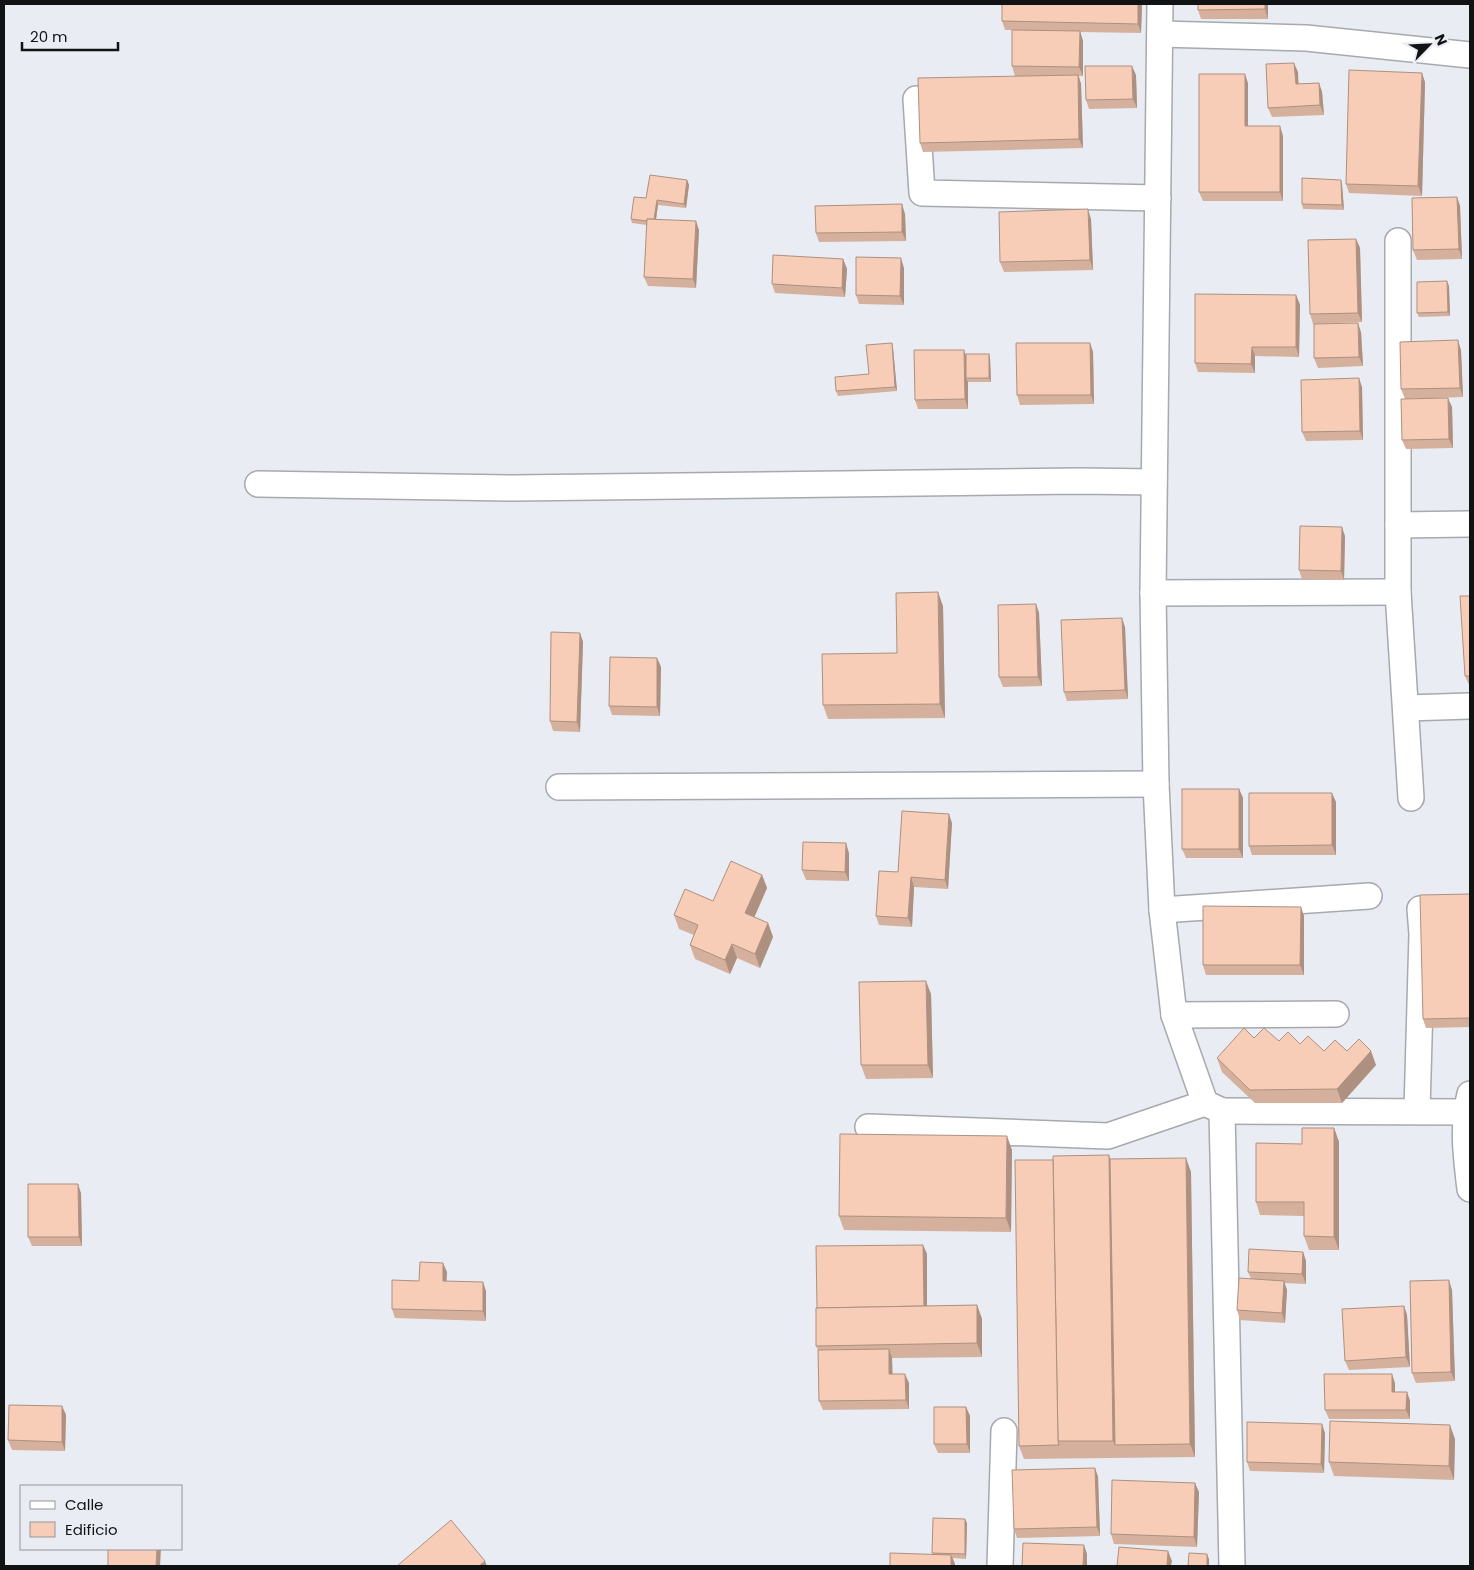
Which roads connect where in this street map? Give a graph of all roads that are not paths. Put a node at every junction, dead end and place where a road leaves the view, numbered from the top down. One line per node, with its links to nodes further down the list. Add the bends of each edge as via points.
1 (1160, 4): 2 (street)
2 (1160, 34): 3 (street, via 1306,38); 5 (street)
3 (1470, 55)
4 (916, 99): 5 (street, via 922,193)
5 (1158, 198): 7 (street)
6 (1398, 241): 10 (street)
7 (1154, 482): 8 (street, via 513,488); 12 (street)
8 (258, 484)
9 (1470, 524): 10 (street)
10 (1398, 525): 11 (street)
11 (1398, 592): 12 (street); 14 (street)
12 (1153, 593): 15 (street)
13 (1470, 706): 14 (street)
14 (1406, 708): 17 (street)
15 (1156, 784): 16 (street); 20 (street)
16 (560, 787)
17 (1411, 798)
18 (1369, 896): 20 (street)
19 (1420, 909): 24 (street)
20 (1162, 910): 22 (street)
21 (1336, 1014): 22 (street)
22 (1174, 1015): 23 (street)
23 (1213, 1107): 24 (street); 26 (street, via 1108,1136); 30 (street)
24 (1417, 1110): 25 (street)
25 (1467, 1119): 27 (street)
26 (868, 1127)
27 (1470, 1189)
28 (1004, 1431): 29 (street)
29 (1000, 1566)
30 (1232, 1566)

